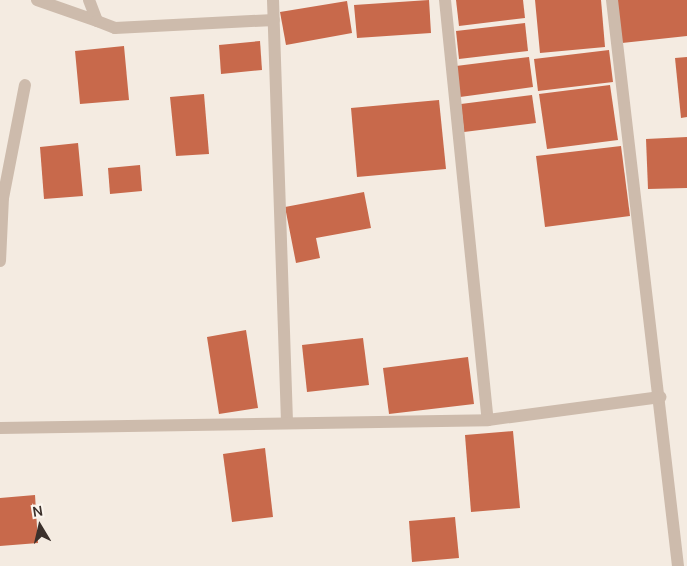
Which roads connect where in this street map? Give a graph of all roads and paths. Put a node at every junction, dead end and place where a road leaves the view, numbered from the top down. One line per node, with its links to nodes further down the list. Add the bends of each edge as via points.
1 (37, 0): 7 (street)
2 (89, 0): 7 (street)
3 (273, 0): 6 (street)
4 (445, 0): 12 (street)
5 (612, 0): 11 (street)
6 (274, 20): 7 (street, via 115,28); 13 (street)
7 (97, 21)
8 (24, 85): 9 (street, via 3,198)
9 (2, 226): 10 (street)
10 (0, 261)
11 (660, 397): 12 (street); 15 (street)
12 (488, 420): 13 (street)
13 (287, 423): 14 (street)
14 (0, 428)
15 (678, 566)

